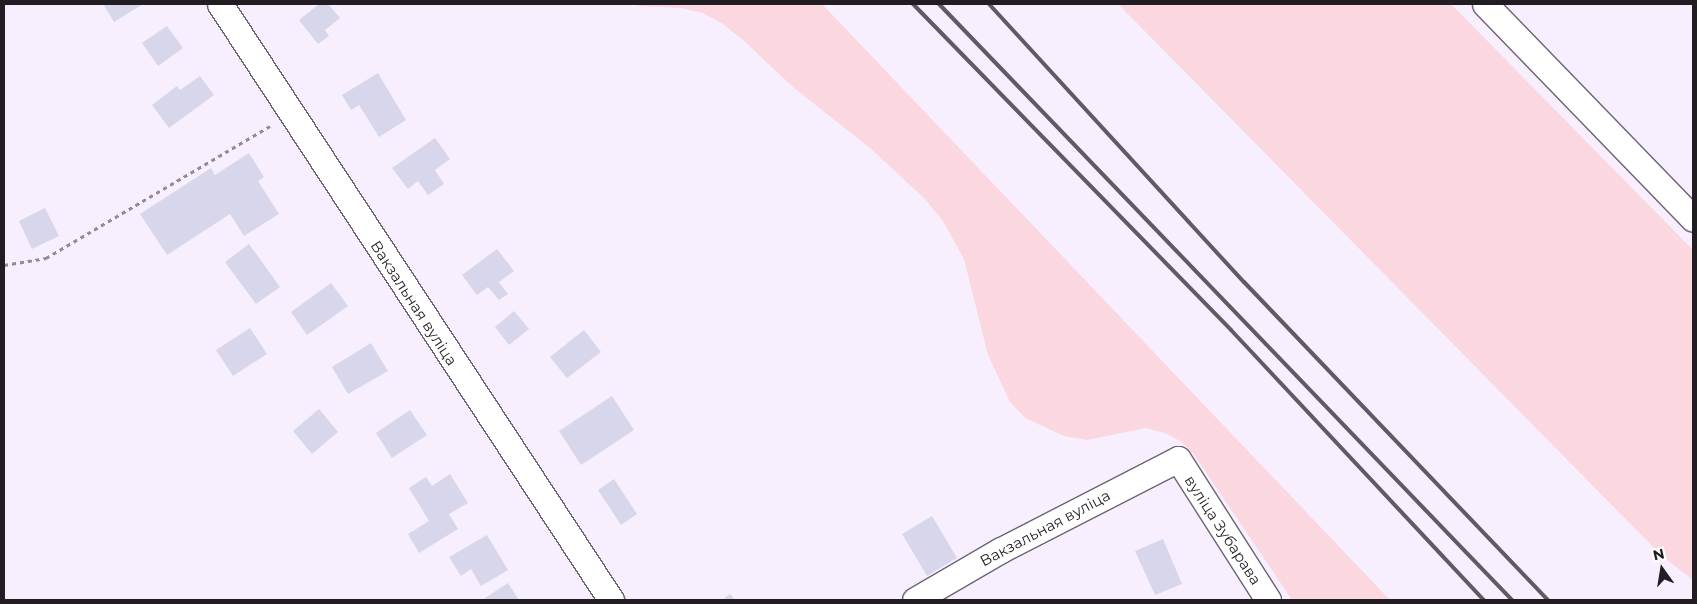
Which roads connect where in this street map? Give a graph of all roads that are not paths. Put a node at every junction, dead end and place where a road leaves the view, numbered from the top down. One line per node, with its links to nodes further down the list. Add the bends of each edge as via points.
1 (220, 4): 5 (street, Вакзальная вуліца)
2 (1485, 4): 3 (street)
3 (1693, 219)
4 (1178, 459): 6 (street, Вакзальная вуліца, via 1001,550); 7 (street, вуліца Зубарава)
5 (611, 600)
6 (914, 600)
7 (1268, 600)

